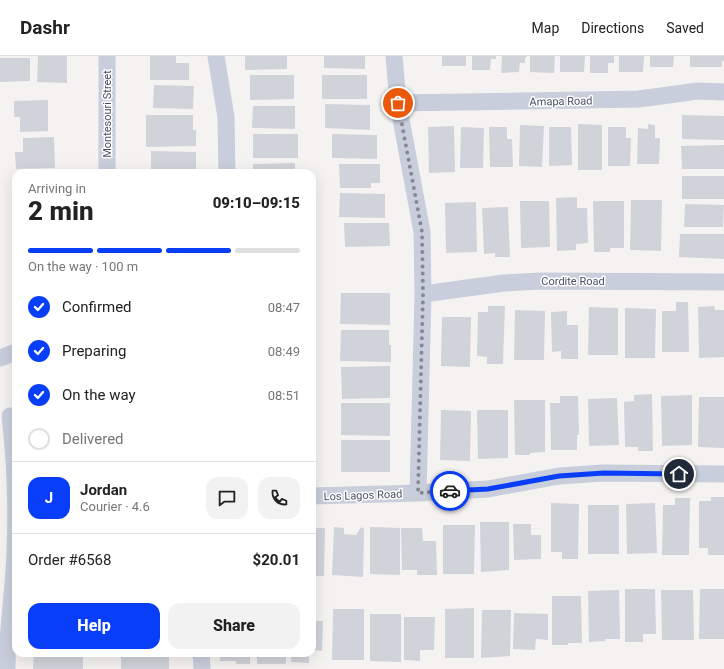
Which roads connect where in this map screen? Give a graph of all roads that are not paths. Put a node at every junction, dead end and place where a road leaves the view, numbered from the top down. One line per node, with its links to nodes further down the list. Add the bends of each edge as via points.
1 (107, 56): 6 (street, Montesouri Street)
2 (216, 56): 7 (street, via 226,117)
3 (394, 56): 5 (street)
4 (724, 92): 5 (street, Amapa Road, via 698,91 639,99)
5 (398, 103): 9 (street, via 422,232)
6 (107, 169)
7 (226, 169)
8 (724, 282): 9 (street, Cordite Road, via 541,281 504,283)
9 (423, 294): 18 (street)
10 (0, 344): 11 (street)
11 (12, 349)
12 (12, 353): 13 (street)
13 (0, 358)
14 (10, 416): 15 (street)
15 (12, 435)
16 (724, 474): 18 (street, Los Lagos Road, via 604,473 559,476 488,489)
17 (12, 490): 20 (street)
18 (418, 493): 19 (street, Los Lagos Road)
19 (316, 496)
20 (8, 525): 21 (street)
21 (12, 539)
22 (12, 583): 24 (street)
23 (201, 657): 25 (street)
24 (7, 669)
25 (202, 669)

